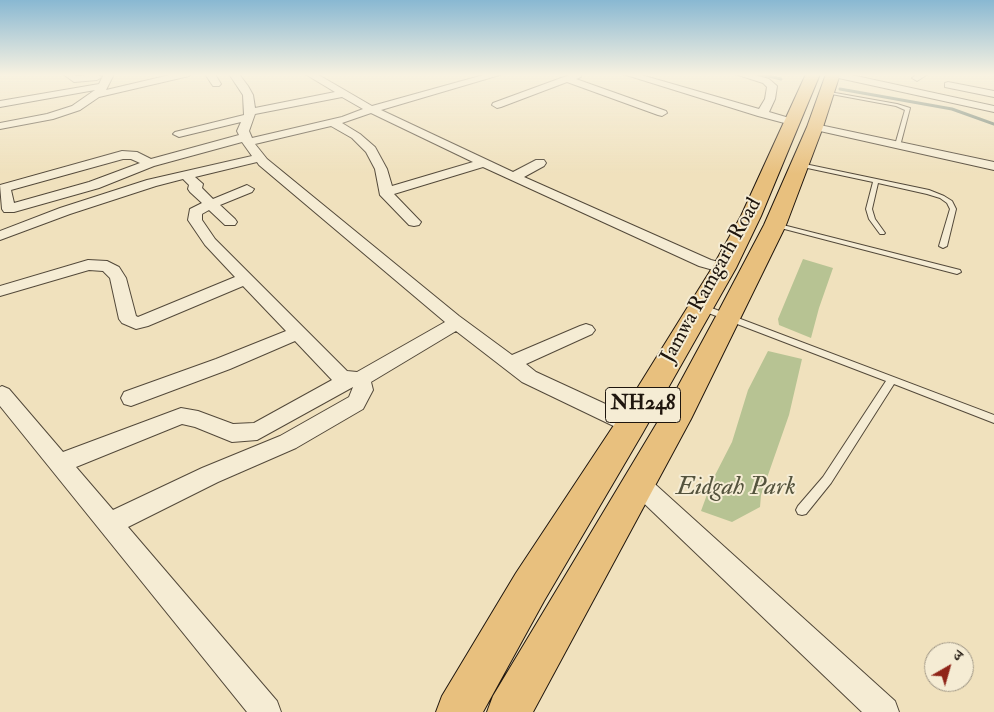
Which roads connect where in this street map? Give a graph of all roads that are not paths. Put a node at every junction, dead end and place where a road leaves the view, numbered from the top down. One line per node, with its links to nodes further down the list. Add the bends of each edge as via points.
1 (74, 107): 17 (street, via 66,112)
2 (249, 107): 14 (street)
3 (284, 107): 14 (street)
4 (367, 107): 11 (street)
5 (379, 107): 11 (street)
6 (646, 107): 12 (street)
7 (740, 107): 13 (street)
8 (766, 107): 13 (street)
9 (811, 107): 16 (highway, Jamwa Ramgarh Road / NH248)
10 (903, 107): 20 (lane, via 908,109)
11 (372, 110): 15 (street); 24 (street)
12 (662, 113)
13 (762, 114): 16 (street)
14 (250, 115): 18 (street); 19 (street, via 243,131)
15 (332, 122): 19 (street); 32 (street, via 356,136 371,150 381,169)
16 (804, 124): 20 (street); 25 (highway, Jamwa Ramgarh Road / NH248); 42 (highway, Jamwa Ramgarh Road / NH248)
17 (0, 126)
18 (180, 134)
19 (247, 139): 21 (street); 22 (street)
20 (898, 145): 26 (street)
21 (259, 158): 27 (street); 48 (street)
22 (150, 163): 30 (street, via 133,155 122,155); 34 (street, via 94,185)
23 (540, 163): 28 (street)
24 (484, 164): 28 (street); 32 (street)
25 (800, 165): 29 (lane); 37 (highway, Jamwa Ramgarh Road / NH248)
26 (994, 166)
27 (186, 174): 33 (street); 38 (street, via 74,208)
28 (514, 178): 42 (street, via 705,263)
29 (876, 180): 39 (lane, via 869,209); 41 (lane, via 929,192 950,202 953,208)
30 (2, 189): 34 (street)
31 (247, 189): 33 (street)
32 (387, 192): 36 (street)
33 (210, 204): 35 (street); 44 (street, via 195,212 195,220 210,242)
34 (4, 210): 38 (street)
35 (230, 222)
36 (414, 222)
37 (775, 225): 43 (lane); 47 (highway, Jamwa Ramgarh Road / NH248)
38 (15, 230): 40 (street)
39 (882, 233)
40 (0, 236)
41 (944, 246)
42 (724, 268): 46 (highway, Jamwa Ramgarh Road / NH248)
43 (957, 272)
44 (246, 279): 45 (street, via 136,323 128,319 118,278 107,266 88,265); 50 (street)
45 (0, 291)
46 (701, 307): 47 (lane); 57 (highway, Jamwa Ramgarh Road / NH248)
47 (728, 318): 53 (lane); 59 (highway, Jamwa Ramgarh Road / NH248)
48 (457, 323): 51 (street); 52 (street)
49 (586, 330): 51 (street)
50 (297, 333): 52 (street, via 340,376); 55 (street)
51 (511, 363): 57 (street, via 529,377)
52 (355, 379): 58 (street, via 257,431 232,433 198,419 181,416); 61 (street, via 363,390 356,403 288,442 210,475)
53 (892, 380): 56 (lane); 60 (lane, via 827,480)
54 (2, 394): 58 (street)
55 (131, 398)
56 (994, 418)
57 (631, 424): 63 (highway, Jamwa Ramgarh Road / NH248, via 530,587)
58 (60, 463): 61 (street)
59 (638, 483): 64 (highway, Jamwa Ramgarh Road / NH248); 65 (street)
60 (802, 510)
61 (110, 524): 62 (street)
62 (266, 712)
63 (458, 712)
64 (509, 712)
65 (884, 712)

